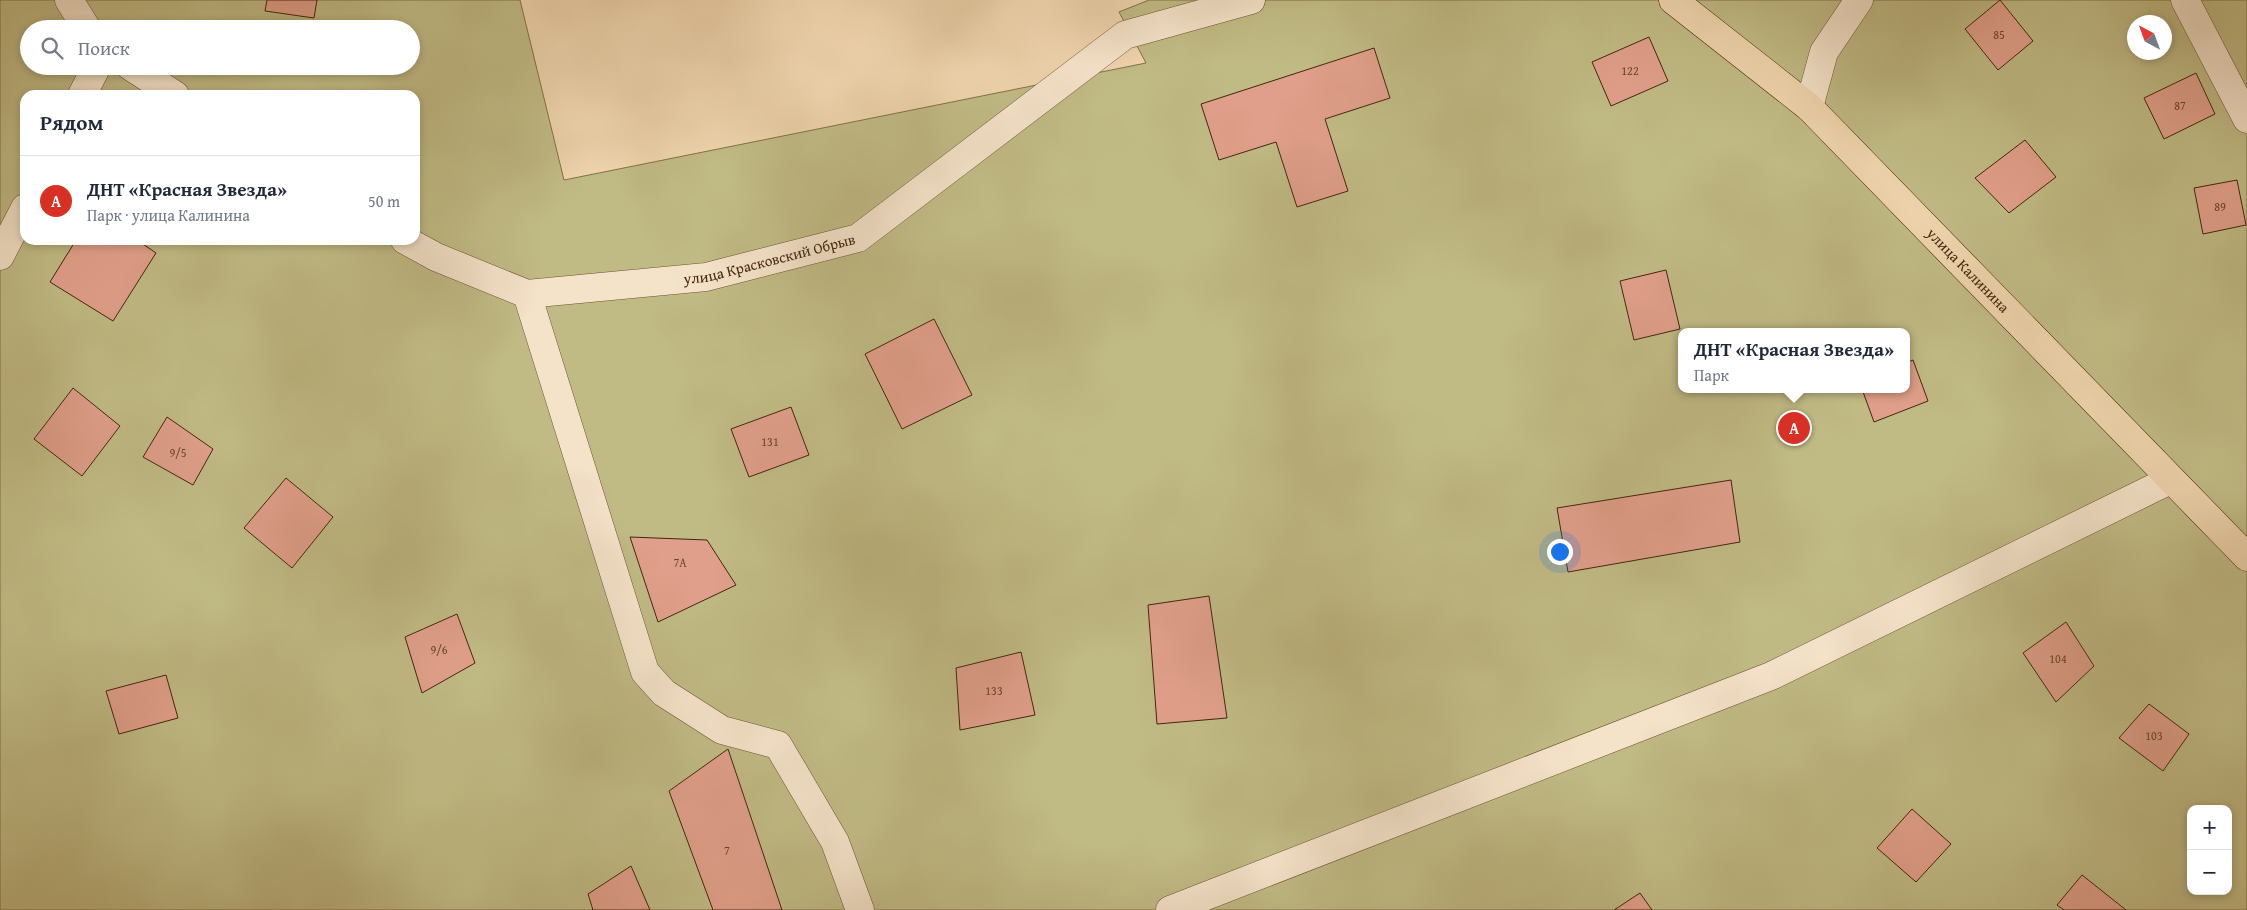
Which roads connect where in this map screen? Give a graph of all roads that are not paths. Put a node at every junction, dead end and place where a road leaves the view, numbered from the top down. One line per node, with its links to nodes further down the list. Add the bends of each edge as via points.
1 (69, 0): 6 (street)
2 (1251, 0): 16 (street, улица Красковский Обрыв, via 1125,34 858,238 706,277)
3 (1673, 0): 11 (main road, улица Калинина)
4 (1859, 0): 11 (street, via 1824,52)
5 (2185, 0): 12 (street)
6 (81, 20)
7 (92, 75): 9 (street)
8 (144, 75): 10 (street)
9 (85, 90)
10 (167, 90)
11 (1809, 106): 17 (main road, улица Калинина)
12 (2247, 118)
13 (20, 218): 15 (street)
14 (414, 245): 16 (street, улица Красковский Обрыв)
15 (0, 256)
16 (526, 294): 19 (street, via 646,672 664,694 722,730 778,745 836,842)
17 (2170, 480): 18 (main road, улица Калинина); 20 (street, via 1771,676)
18 (2247, 557)
19 (860, 910)
20 (1170, 910)

